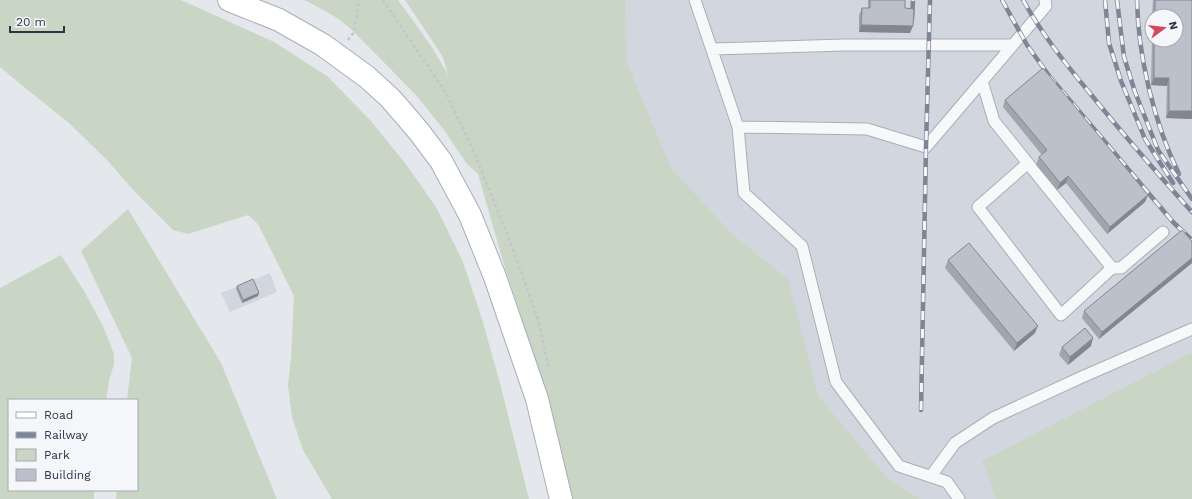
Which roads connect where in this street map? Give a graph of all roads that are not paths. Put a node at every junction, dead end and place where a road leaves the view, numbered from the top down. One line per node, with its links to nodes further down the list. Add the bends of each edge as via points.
1 (229, 0): 13 (main road, via 278,20 324,45 367,77 390,98 441,161 470,215 496,277 537,398)
2 (696, 0): 5 (lane)
3 (1045, 0): 4 (lane, via 1046,6)
4 (1012, 45): 5 (lane, via 844,45); 6 (lane)
5 (712, 49): 7 (lane)
6 (982, 80): 7 (lane, via 926,146 867,129); 8 (lane, via 994,121)
7 (738, 127): 12 (lane, via 744,193 802,246 836,382 899,466)
8 (1028, 163): 10 (lane); 10 (lane, via 978,207 1061,315)
9 (1163, 232): 10 (lane, via 1122,268)
10 (1112, 268)
11 (1192, 329): 12 (lane, via 993,418 955,443)
12 (931, 476): 14 (lane, via 947,482)
13 (561, 499)
14 (959, 499)

